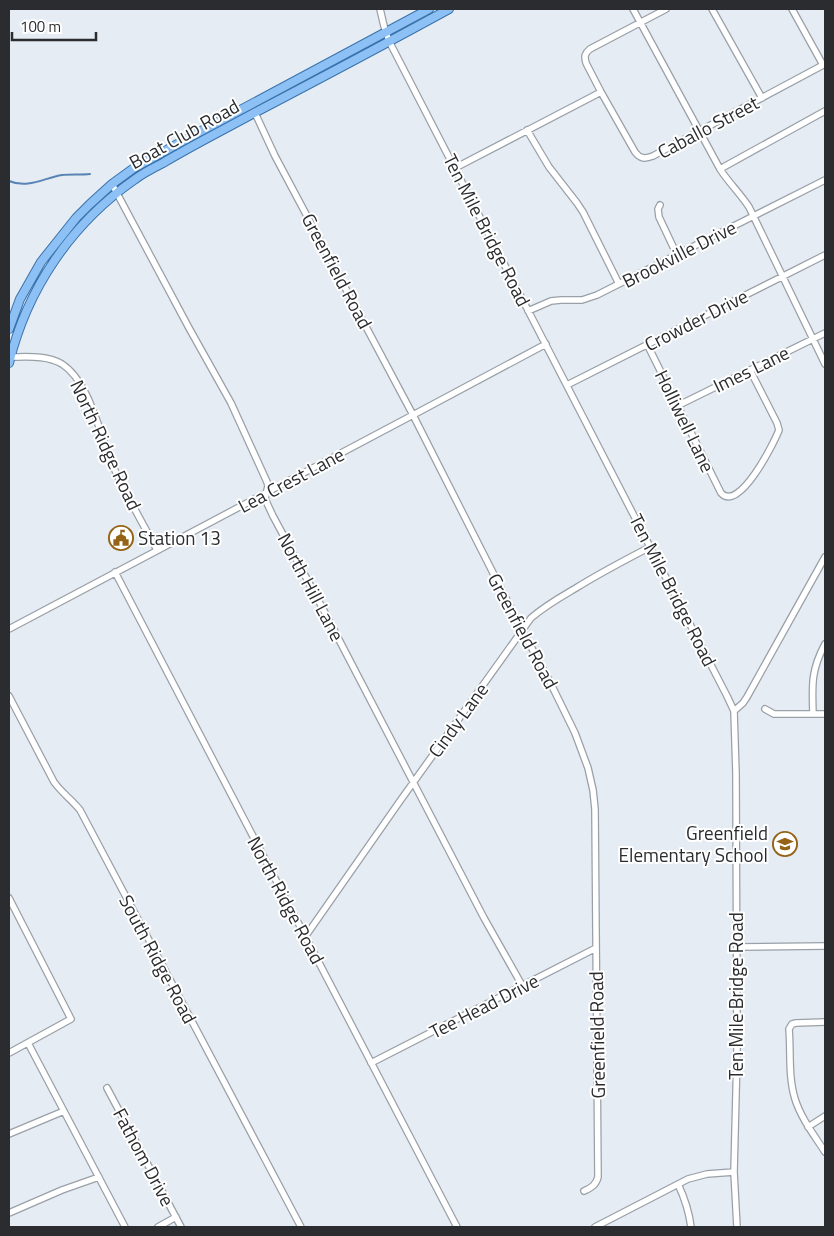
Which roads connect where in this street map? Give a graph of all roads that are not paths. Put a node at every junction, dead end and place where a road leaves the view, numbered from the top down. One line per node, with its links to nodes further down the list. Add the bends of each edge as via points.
1 (380, 9): 9 (street, Ten Mile Bridge Road)
2 (429, 9): 9 (main road, Boat Club Road)
3 (449, 9): 10 (main road, Boat Club Road)
4 (633, 9): 8 (street)
5 (666, 9): 8 (street)
6 (712, 9): 13 (street)
7 (792, 9): 11 (street)
8 (640, 22): 12 (street, Caballo Street, via 590,49 585,55); 17 (street)
9 (386, 32): 10 (street, Ten Mile Bridge Road); 21 (main road, Boat Club Road, via 182,141)
10 (389, 41): 15 (main road, Boat Club Road); 18 (street, Ten Mile Bridge Road)
11 (824, 65): 13 (street, Caballo Street)
12 (601, 92): 16 (street); 17 (street, Caballo Street, via 635,152 642,158 648,158)
13 (762, 98): 17 (street, Caballo Street)
14 (825, 111): 19 (street)
15 (255, 113): 22 (main road, Boat Club Road, via 174,156); 40 (street, Greenfield Road)
16 (527, 130): 18 (street); 28 (street, via 549,167 583,212)
17 (699, 131): 19 (street)
18 (455, 168): 29 (street, Ten Mile Bridge Road)
19 (720, 169): 24 (street)
20 (825, 180): 24 (street, Brookville Drive)
21 (112, 184): 22 (street, North Hill Lane); 30 (main road, Boat Club Road, via 76,218 42,262 20,299)
22 (116, 193): 35 (main road, Boat Club Road, via 87,220 55,258 27,309); 41 (street, North Hill Lane, via 231,403 267,482)
23 (660, 205): 25 (street, via 659,217)
24 (753, 216): 25 (street, Brookville Drive); 27 (street)
25 (677, 255): 28 (street, Brookville Drive)
26 (825, 255): 27 (street, Crowder Drive)
27 (782, 277): 32 (street); 34 (street, Crowder Drive)
28 (619, 284): 29 (street, Brookville Drive, via 589,299 551,301)
29 (528, 311): 33 (street, Ten Mile Bridge Road)
30 (9, 329)
31 (825, 333): 32 (street, Imes Lane)
32 (813, 339): 36 (street); 37 (street, Imes Lane)
33 (546, 344): 38 (street, Ten Mile Bridge Road); 40 (street, Lea Crest Lane)
34 (647, 344): 38 (street, Crowder Drive); 39 (street, Holliwell Lane)
35 (9, 360): 43 (street, North Ridge Road, via 39,357 60,363 74,375 91,404 121,483)
36 (825, 364)
37 (750, 370): 39 (street, Imes Lane); 39 (street, Holliwell Lane, via 779,430 746,487 732,496 721,493)
38 (567, 385): 42 (street, Ten Mile Bridge Road)
39 (678, 406)
40 (413, 416): 41 (street, Lea Crest Lane); 47 (street, Greenfield Road)
41 (266, 493): 43 (street, Lea Crest Lane); 54 (street, North Hill Lane, via 272,516)
42 (650, 547): 47 (street, Cindy Lane, via 554,600 531,618); 51 (street, Ten Mile Bridge Road)
43 (158, 550): 45 (street, Lea Crest Lane)
44 (825, 558): 51 (street, via 746,697)
45 (115, 572): 46 (street, Lea Crest Lane); 56 (street, North Ridge Road)
46 (9, 629)
47 (522, 630): 54 (street, Cindy Lane); 59 (street, Greenfield Road, via 575,732 588,768 595,809)
48 (825, 644): 52 (street, via 812,684)
49 (9, 696): 80 (street, South Ridge Road, via 54,782 80,810)
50 (765, 709): 52 (street, via 774,714)
51 (734, 711): 57 (street, Ten Mile Bridge Road)
52 (813, 714): 53 (street)
53 (825, 714)
54 (414, 782): 56 (street, Cindy Lane); 60 (street, North Hill Lane)
55 (9, 898): 62 (street, via 71,1019)
56 (305, 937): 64 (street, North Ridge Road)
57 (737, 946): 58 (street); 71 (street, Ten Mile Bridge Road)
58 (825, 946)
59 (596, 948): 60 (street, Tee Head Drive); 74 (street, Greenfield Road, via 598,1177 591,1188)
60 (523, 987): 64 (street, Tee Head Drive)
61 (825, 1022): 68 (street, via 800,1022 792,1024 789,1029 795,1099)
62 (28, 1043): 63 (street); 66 (street)
63 (9, 1053)
64 (371, 1063): 81 (street, North Ridge Road)
65 (107, 1088): 76 (street, Fathom Drive)
66 (64, 1111): 69 (street); 72 (street)
67 (825, 1116): 68 (street)
68 (808, 1127): 70 (street)
69 (9, 1134)
70 (825, 1152)
71 (734, 1172): 73 (street, via 699,1176); 84 (street, Ten Mile Bridge Road)
72 (99, 1177): 75 (street); 77 (street)
73 (678, 1184): 82 (street); 83 (street, via 689,1210)
74 (584, 1191)
75 (9, 1213)
76 (176, 1217): 78 (street); 79 (street, Fathom Drive)
77 (125, 1227)
78 (158, 1227)
79 (181, 1227)
80 (301, 1227)
81 (457, 1227)
82 (599, 1227)
83 (691, 1227)
84 (737, 1227)

